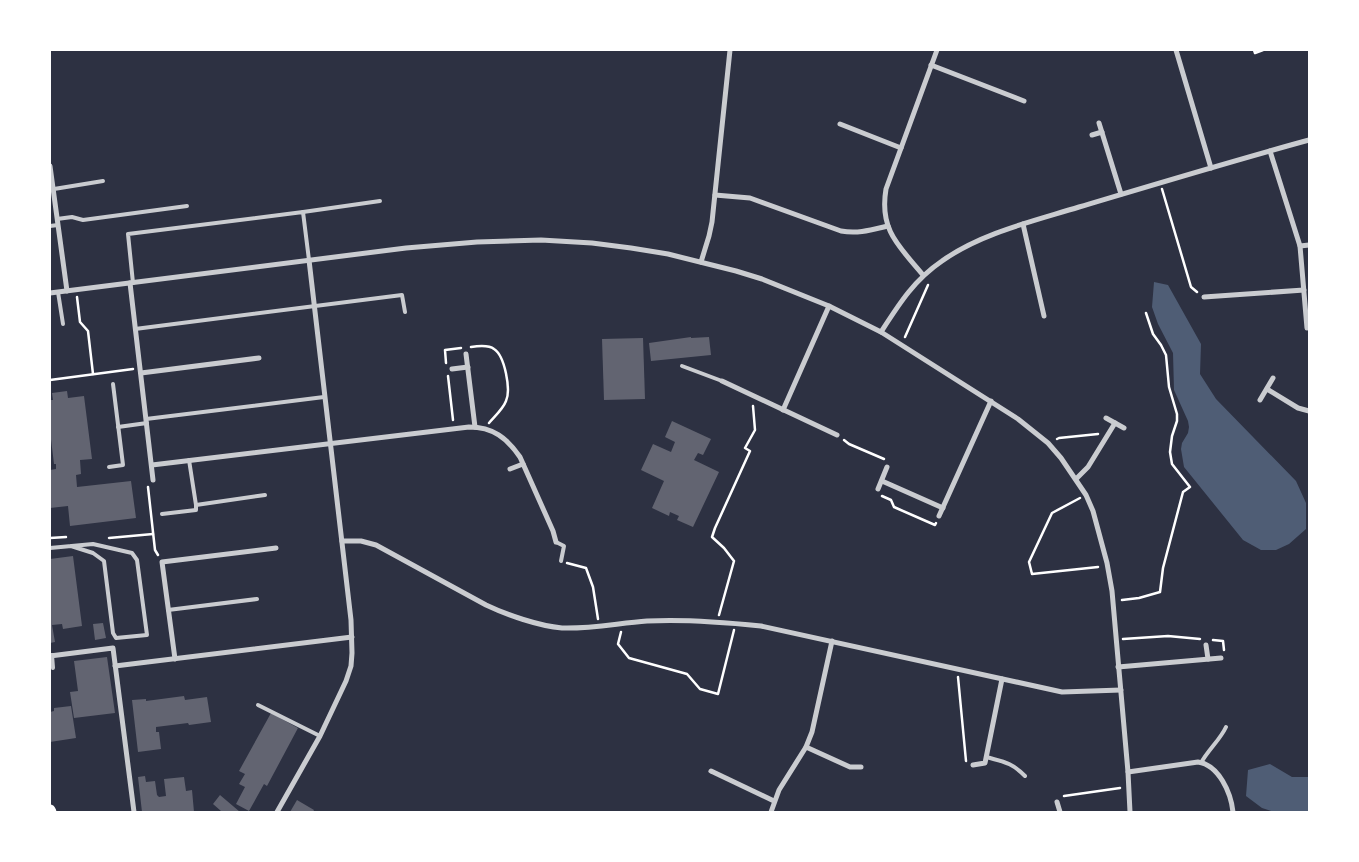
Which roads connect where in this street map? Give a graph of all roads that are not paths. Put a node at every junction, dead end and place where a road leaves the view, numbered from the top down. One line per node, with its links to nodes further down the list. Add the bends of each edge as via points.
1 (730, 50): 18 (street)
2 (937, 50): 4 (street)
3 (1176, 50): 14 (street)
4 (932, 65): 5 (street); 11 (street)
5 (1024, 100)
6 (1099, 123): 8 (street)
7 (840, 124): 11 (street)
8 (1102, 132): 9 (street); 17 (street)
9 (1092, 135)
10 (1309, 140): 12 (street)
11 (901, 148): 25 (street, via 885,195)
12 (1270, 151): 14 (street); 27 (street)
13 (50, 166): 16 (street)
14 (1211, 168): 17 (street)
15 (103, 181): 16 (lane)
16 (54, 189): 22 (street)
17 (1121, 194): 23 (street)
18 (715, 195): 25 (street, via 750,198 851,233); 29 (street, via 709,236)
19 (380, 201): 21 (lane)
20 (187, 206): 22 (lane, via 83,220 72,217)
21 (303, 212): 28 (lane); 31 (lane, via 128,234)
22 (58, 222): 24 (lane); 33 (street)
23 (1023, 224): 30 (street, via 959,250); 40 (street)
24 (50, 226)
25 (888, 226): 30 (street, via 898,245)
26 (1309, 244): 27 (street)
27 (1300, 246): 32 (street)
28 (309, 260): 29 (street, via 406,248 541,240 631,248); 31 (street); 38 (street)
29 (701, 262): 37 (street, via 762,279)
30 (924, 275): 44 (street, via 901,300)
31 (132, 283): 33 (street); 43 (street)
32 (1304, 290): 36 (street); 42 (street)
33 (67, 291): 34 (street)
34 (58, 292): 35 (street); 41 (lane)
35 (50, 294)
36 (1204, 297)
37 (829, 306): 44 (street); 58 (street)
38 (314, 307): 39 (lane, via 402,295); 43 (lane); 55 (street)
39 (405, 312)
40 (1044, 316)
41 (63, 324)
42 (1307, 328)
43 (135, 329): 50 (street)
44 (881, 332): 57 (street)
45 (466, 354): 48 (street)
46 (259, 358): 50 (street)
47 (682, 366): 52 (lane)
48 (468, 367): 49 (street); 64 (street)
49 (452, 369)
50 (140, 371): 61 (street)
51 (1274, 378): 54 (street)
52 (722, 381): 58 (street)
53 (113, 384): 63 (lane)
54 (1267, 389): 56 (street); 59 (street)
55 (324, 397): 61 (lane); 67 (street)
56 (1260, 400)
57 (991, 401): 74 (street, via 1050,444); 80 (street)
58 (783, 410): 66 (street)
59 (1309, 411)
60 (1106, 418): 62 (street)
61 (146, 421): 63 (lane); 70 (street)
62 (1115, 423): 65 (street); 74 (street, via 1088,467)
63 (118, 426): 71 (lane, via 123,465)
64 (475, 427): 67 (street); 69 (street, via 485,428 506,440)
65 (1124, 428)
66 (837, 435)
67 (330, 444): 68 (street); 83 (street)
68 (189, 460): 70 (street); 79 (lane)
69 (523, 464): 73 (street); 84 (street)
70 (152, 465): 75 (street)
71 (109, 467)
72 (887, 467): 76 (street)
73 (510, 469)
74 (1076, 479): 101 (street, via 1093,512 1108,566)
75 (154, 480)
76 (882, 481): 77 (street); 80 (street)
77 (878, 489)
78 (266, 496): 79 (lane)
79 (196, 505): 81 (lane, via 196,510)
80 (943, 508): 82 (street)
81 (162, 514)
82 (939, 516)
83 (342, 541): 91 (street); 93 (street, via 376,545 486,605 560,628 654,621 718,622 761,626)
84 (556, 542): 88 (lane, via 564,546)
85 (71, 546): 86 (lane); 92 (lane, via 104,560); 92 (lane, via 92,544 132,553 137,560 147,634)
86 (50, 548)
87 (276, 548): 90 (street, via 162,562)
88 (561, 561)
89 (257, 599): 90 (lane)
90 (168, 610): 98 (street)
91 (352, 637): 98 (street); 107 (street, via 346,681)
92 (116, 638): 95 (lane)
93 (832, 641): 103 (street); 108 (street)
94 (1206, 645): 99 (street)
95 (112, 648): 96 (street); 100 (street)
96 (51, 656): 102 (lane)
97 (1221, 658): 99 (street)
98 (175, 659): 100 (street)
99 (1208, 659): 101 (street)
100 (115, 666): 118 (street)
101 (1118, 667): 104 (street)
102 (53, 668)
103 (1002, 679): 104 (street, via 1062,692); 109 (street)
104 (1121, 690): 114 (street)
105 (258, 705): 107 (lane)
106 (1226, 727): 110 (lane)
107 (320, 736): 119 (street)
108 (806, 747): 112 (street, via 850,768); 116 (street)
109 (986, 757): 111 (street, via 984,763); 115 (lane, via 1007,762)
110 (1201, 763): 114 (street); 123 (street, via 1210,767 1226,787)
111 (973, 765)
112 (861, 767)
113 (711, 771): 116 (street)
114 (1128, 772): 122 (street)
115 (1026, 776)
116 (774, 801): 120 (street)
117 (1058, 802): 121 (street)
118 (134, 812)
119 (276, 812)
120 (771, 812)
121 (1060, 812)
122 (1130, 812)
123 (1232, 812)

